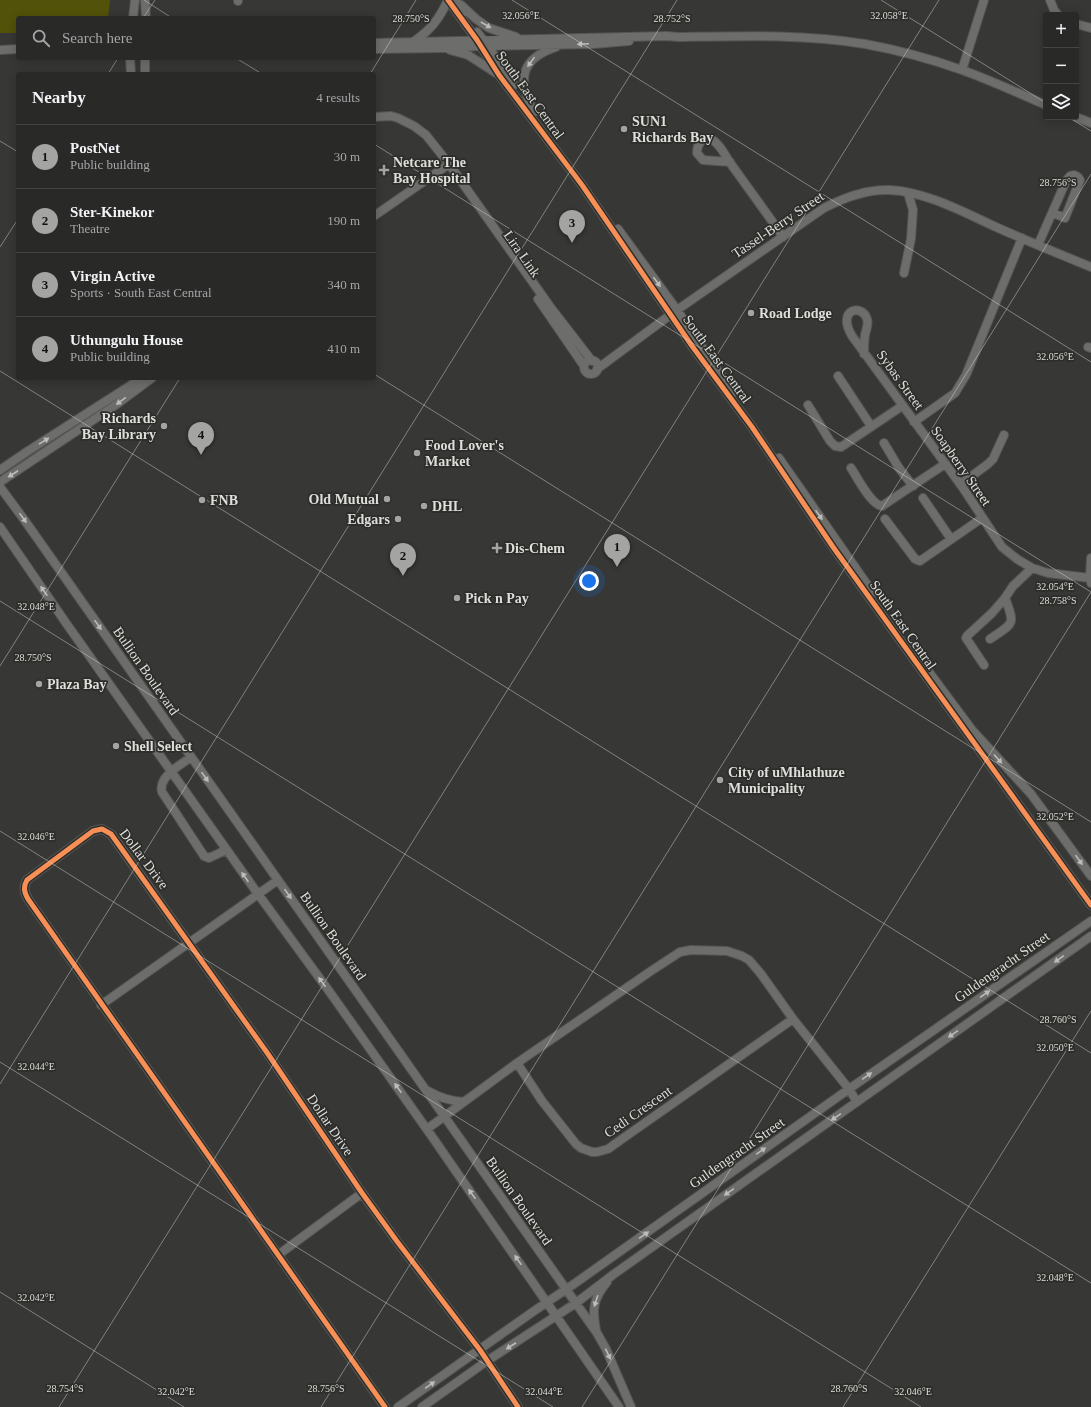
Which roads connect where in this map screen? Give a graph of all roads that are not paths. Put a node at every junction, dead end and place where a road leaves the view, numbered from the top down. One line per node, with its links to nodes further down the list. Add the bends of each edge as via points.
1 (135, 0): 8 (street)
2 (145, 0): 9 (street)
3 (448, 0): 15 (street, via 435,24); 16 (street, South East Central)
4 (456, 0): 13 (street, one-way to 13, via 482,24); 16 (street, South East Central)
5 (984, 0): 26 (street)
6 (1050, 0): 7 (street)
7 (1056, 12)
8 (133, 16)
9 (146, 16)
10 (1079, 25): 11 (street)
11 (1091, 28)
12 (678, 37): 13 (street); 17 (street, one-way to 17, via 667,40); 26 (street, via 786,36 847,41 897,51)
13 (522, 38): 16 (street)
14 (376, 42): 15 (street)
15 (413, 42): 16 (street)
16 (482, 43): 17 (street); 18 (street); 29 (street, South East Central); 31 (street, South East Central)
17 (565, 44): 31 (street, one-way to 31, via 538,55 526,70 524,88)
18 (444, 48): 20 (street); 29 (street, via 468,55)
19 (16, 49): 21 (street)
20 (376, 49)
21 (0, 50)
22 (16, 54): 23 (street)
23 (0, 55)
24 (130, 60): 27 (street)
25 (145, 60): 28 (street)
26 (962, 70): 30 (street)
27 (131, 72)
28 (145, 72)
29 (499, 74): 46 (street, South East Central)
30 (1043, 104)
31 (534, 112): 46 (street, South East Central, one-way to 46)
32 (376, 117): 36 (street, via 391,116 414,126 426,135)
33 (1079, 118): 34 (street)
34 (1091, 123)
35 (730, 162): 41 (street)
36 (448, 168): 39 (street); 40 (street, via 434,181); 48 (street, Lira Link); 49 (street, Lira Link)
37 (908, 193): 41 (street, Tassel-Berry Street, via 889,190 848,197 824,208); 42 (street, Tassel-Berry Street, via 943,204); 45 (street, via 913,210 911,239)
38 (1053, 213): 38 (street, via 1066,181 1070,176 1078,177 1080,180 1065,218); 43 (street)
39 (376, 215)
40 (376, 220)
41 (783, 237): 46 (street, Tassel-Berry Street)
42 (1022, 238): 43 (street, Tassel-Berry Street); 55 (street, Soapberry Street, via 960,386 955,393)
43 (1038, 245): 44 (street, Tassel-Berry Street)
44 (1091, 267)
45 (904, 273)
46 (674, 312): 48 (street, via 613,356); 77 (street, South East Central, via 858,570)
47 (864, 354): 47 (street, Sybas Street, via 847,329 847,315 852,311 863,313 867,320); 54 (street, Sybas Street)
48 (595, 364): 49 (street, via 587,362); 49 (street, via 594,373 590,374 585,371)
49 (584, 366)
50 (838, 376): 56 (street)
51 (139, 380): 61 (street, one-way to 51)
52 (149, 380): 62 (street, one-way to 62)
53 (808, 405): 56 (street, via 835,446 841,447)
54 (902, 406): 55 (street, Sybas Street); 56 (street)
55 (914, 422): 59 (street, Soapberry Street)
56 (871, 426)
57 (1004, 435): 63 (street, via 993,459)
58 (884, 444): 64 (street)
59 (945, 464): 63 (street, Soapberry Street); 64 (street)
60 (850, 468): 64 (street, via 871,498 881,506)
61 (0, 470)
62 (0, 482)
63 (961, 484): 67 (street, Soapberry Street)
64 (913, 486)
65 (0, 487): 78 (street, Bullion Boulevard, one-way to 78)
66 (922, 498): 70 (street)
67 (982, 518): 70 (street); 72 (street, Soapberry Street, via 1002,547 1017,560)
68 (885, 519): 70 (street, via 915,559 920,561)
69 (0, 527): 79 (street, one-way to 69)
70 (951, 539)
71 (1091, 558): 73 (street)
72 (1032, 568): 73 (street, Soapberry Street); 74 (street)
73 (1090, 581)
74 (1005, 598): 75 (street, via 1012,621); 76 (street, via 966,638)
75 (990, 639)
76 (984, 664)
77 (969, 732): 81 (street, one-way to 81, via 1031,794); 84 (street)
78 (191, 757): 79 (street); 82 (street, Bullion Boulevard, one-way to 82)
79 (172, 771): 80 (street); 80 (street, via 161,787 162,792 197,846 207,858)
80 (226, 850): 83 (street, one-way to 80)
81 (1091, 876)
82 (278, 880): 83 (street); 91 (street, Bullion Boulevard, one-way to 91)
83 (258, 894): 87 (street); 96 (street, one-way to 83)
84 (1091, 904)
85 (1091, 921): 92 (street, Guldengracht Street, one-way to 85)
86 (1091, 936): 94 (street, Guldengracht Street, one-way to 94)
87 (190, 944): 88 (street); 88 (street, Dollar Drive, via 111,834 98,829 84,837 33,874 27,880 24,889 28,899); 97 (street, Dollar Drive)
88 (101, 1005): 98 (street, Dollar Drive)
89 (793, 1019): 90 (street, via 749,960 727,951 691,950 680,952 668,959); 90 (street, Cedi Crescent, via 608,1149 597,1152 584,1150 576,1144 542,1101); 92 (street)
90 (517, 1063): 93 (street)
91 (424, 1088): 93 (street, via 446,1100); 95 (street, Bullion Boulevard)
92 (849, 1089): 94 (street); 100 (street, Guldengracht Street, one-way to 92)
93 (464, 1102): 95 (street)
94 (857, 1102): 99 (street, Guldengracht Street, one-way to 99)
95 (444, 1116): 96 (street); 100 (street, Bullion Boulevard)
96 (427, 1129): 101 (street, one-way to 96)
97 (362, 1193): 98 (street); 105 (street, Dollar Drive)
98 (278, 1254): 107 (street, Dollar Drive)
99 (614, 1274): 102 (street, Guldengracht Street); 104 (street, one-way to 104, via 594,1302)
100 (566, 1290): 101 (street, Guldengracht Street); 102 (street, Bullion Boulevard)
101 (547, 1302): 103 (street); 105 (street, Guldengracht Street)
102 (576, 1303): 103 (street, Guldengracht Street); 104 (street, Bullion Boulevard)
103 (556, 1317): 106 (street, Guldengracht Street, one-way to 106); 111 (street)
104 (597, 1333): 112 (street, Bullion Boulevard, one-way to 112)
105 (480, 1350): 106 (street, Dollar Drive); 108 (street, Guldengracht Street, one-way to 105)
106 (487, 1361): 109 (street, Guldengracht Street); 110 (street, Dollar Drive)
107 (386, 1407)
108 (398, 1407)
109 (422, 1407)
110 (518, 1407)
111 (619, 1407)
112 (631, 1407)

